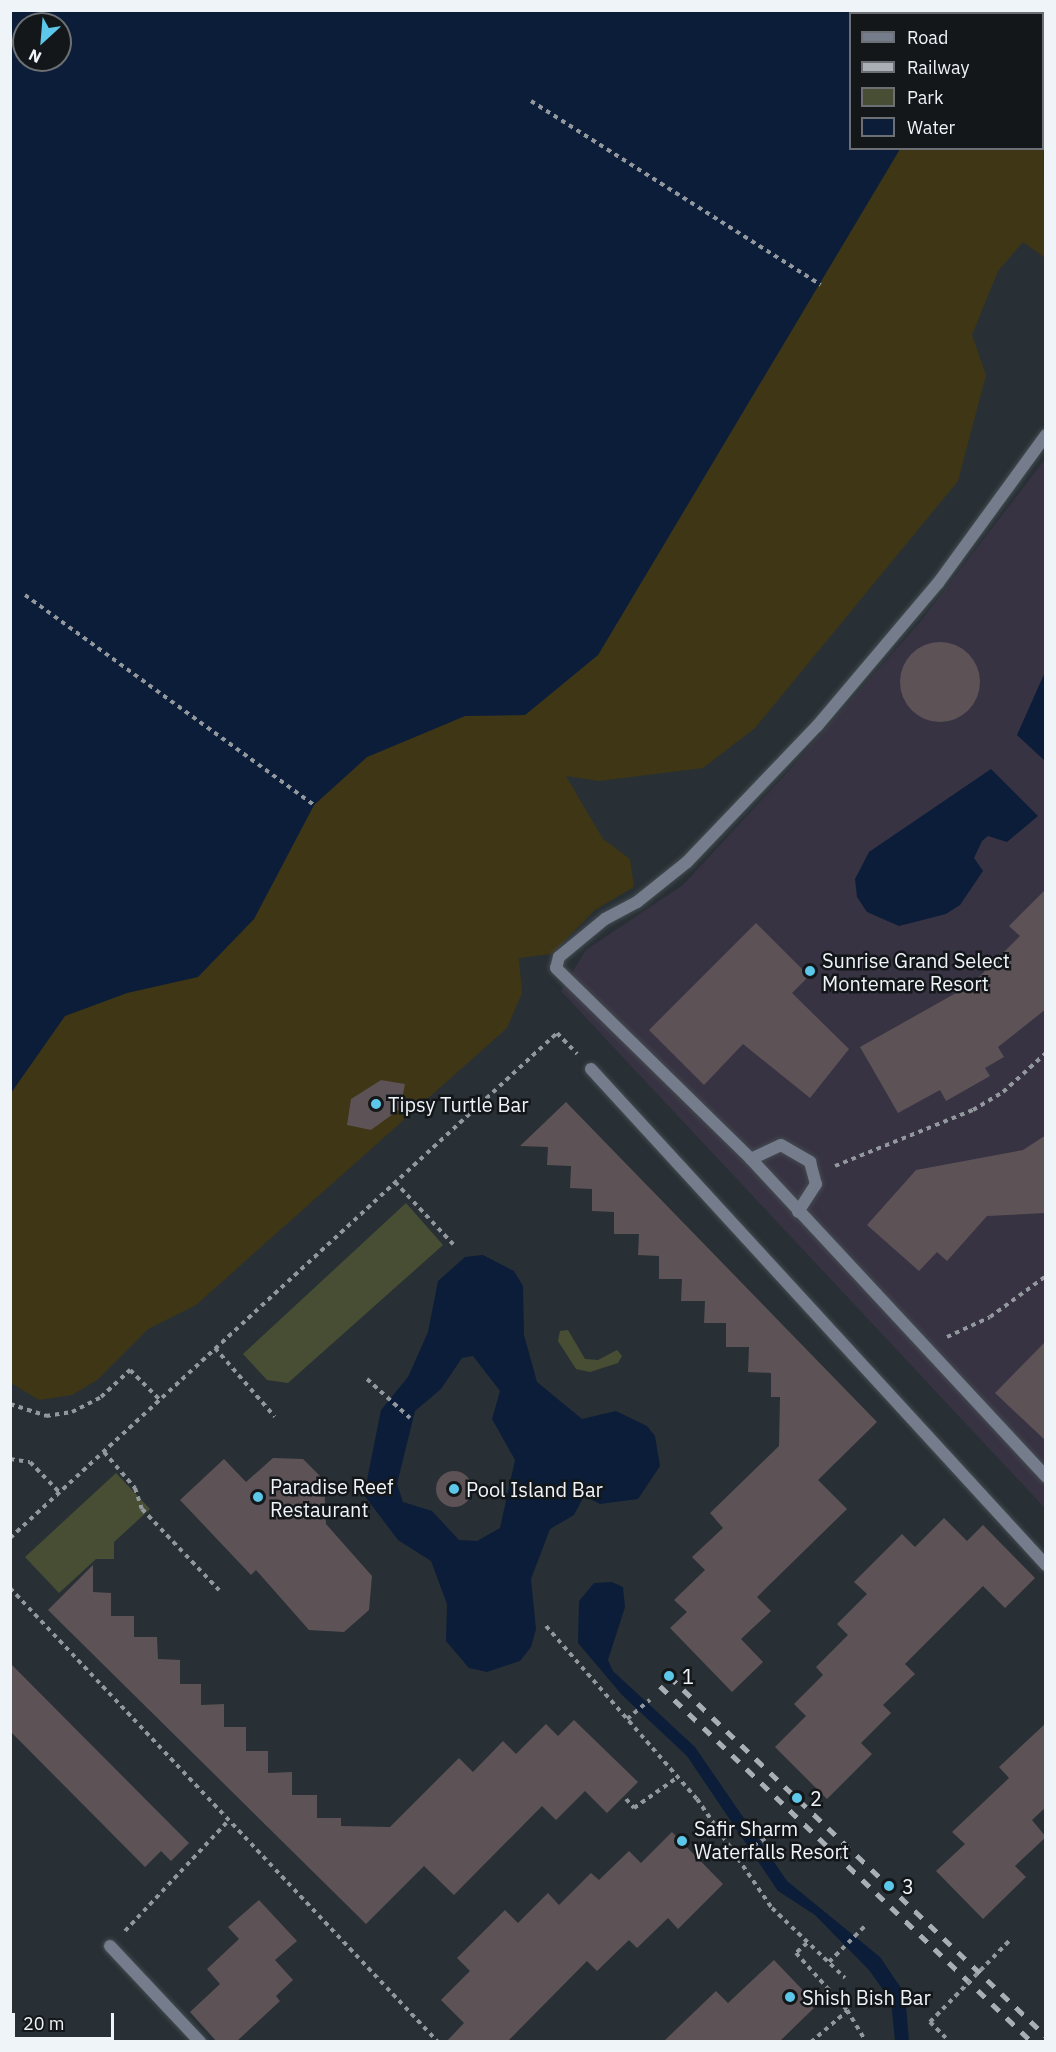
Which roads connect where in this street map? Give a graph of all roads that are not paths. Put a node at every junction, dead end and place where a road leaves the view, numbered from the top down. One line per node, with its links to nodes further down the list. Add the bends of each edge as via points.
1 (1046, 435): 3 (street, via 938,583 817,726 687,862 637,902 605,919 557,963 559,972)
2 (591, 1069): 6 (street)
3 (751, 1159): 4 (street); 4 (street, via 781,1145 802,1154 814,1173 813,1195)
4 (798, 1212): 5 (street)
5 (1046, 1477)
6 (1046, 1565)
7 (110, 1946): 8 (street)
8 (200, 2042)

